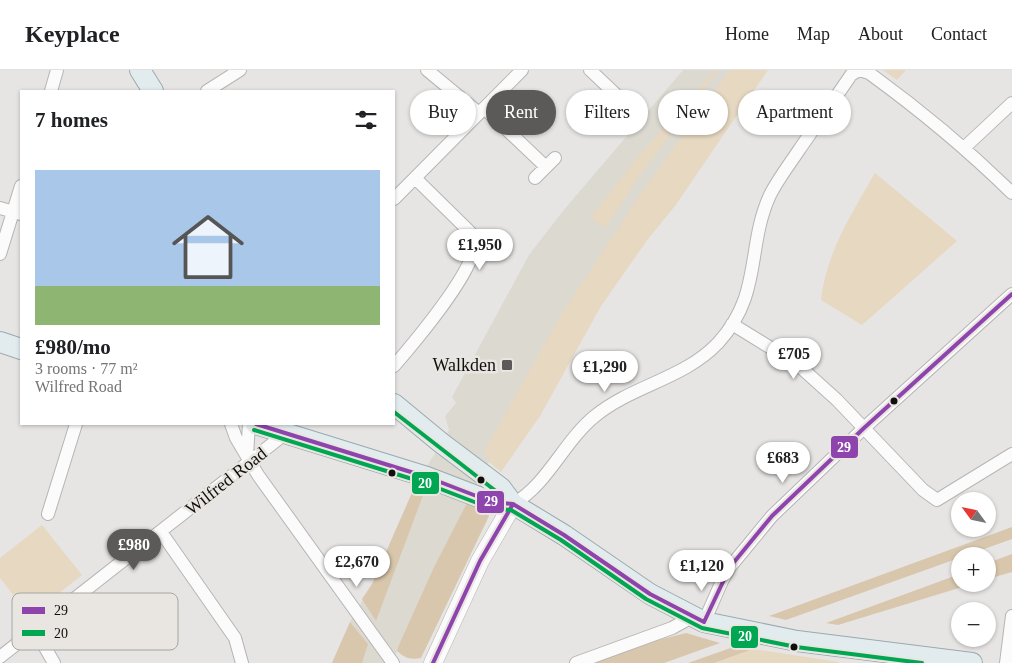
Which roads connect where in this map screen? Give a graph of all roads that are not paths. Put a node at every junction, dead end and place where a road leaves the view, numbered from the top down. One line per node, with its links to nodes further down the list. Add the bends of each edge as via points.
1 (57, 70): 8 (street)
2 (140, 70): 9 (main road)
3 (240, 70): 10 (street)
4 (427, 70): 13 (street)
5 (522, 70): 13 (street)
6 (590, 70): 11 (street)
7 (859, 70): 14 (street, via 889,87); 24 (street, via 851,76 771,195 760,227 752,279)
8 (50, 90)
9 (152, 90)
10 (210, 90)
11 (605, 90)
12 (1012, 103): 14 (street)
13 (482, 111): 15 (street); 16 (street, via 550,163)
14 (965, 147): 18 (street)
15 (415, 178): 19 (street); 27 (street, via 480,237 472,258 439,311)
16 (535, 178)
17 (20, 193): 21 (street)
18 (1012, 193)
19 (395, 198)
20 (0, 208): 21 (street)
21 (17, 213): 22 (street)
22 (0, 254)
23 (1012, 294): 33 (street)
24 (732, 324): 33 (street, via 796,364 838,400); 39 (street, via 717,344 692,366 626,396 596,415 528,494)
25 (0, 342): 26 (main road)
26 (20, 349)
27 (395, 365)
28 (395, 405): 37 (main road)
29 (76, 425): 40 (street)
30 (230, 425): 36 (street)
31 (249, 425): 36 (street)
32 (259, 425): 34 (main road)
33 (864, 428): 35 (street, via 923,490 937,500); 44 (street, via 790,496 744,549)
34 (286, 433): 36 (street, Wilfred Road); 38 (main road)
35 (1012, 454)
36 (249, 458): 41 (street, Wilfred Road); 50 (street)
37 (465, 460): 38 (main road, via 461,476); 39 (main road, via 501,488)
38 (451, 486): 39 (main road, via 492,502)
39 (513, 504): 44 (main road, via 650,594); 51 (street, via 480,561)
40 (48, 514)
41 (161, 532): 42 (street, Wilfred Road); 49 (street, via 235,638)
42 (83, 593)
43 (1012, 616): 54 (street)
44 (698, 619): 52 (street); 53 (main road, via 797,641)
45 (12, 648): 47 (street, Wilfred Road)
46 (47, 650): 48 (street)
47 (0, 657)
48 (54, 663)
49 (242, 663)
50 (393, 663)
51 (433, 663)
52 (576, 663)
53 (972, 663)
54 (1006, 663)

